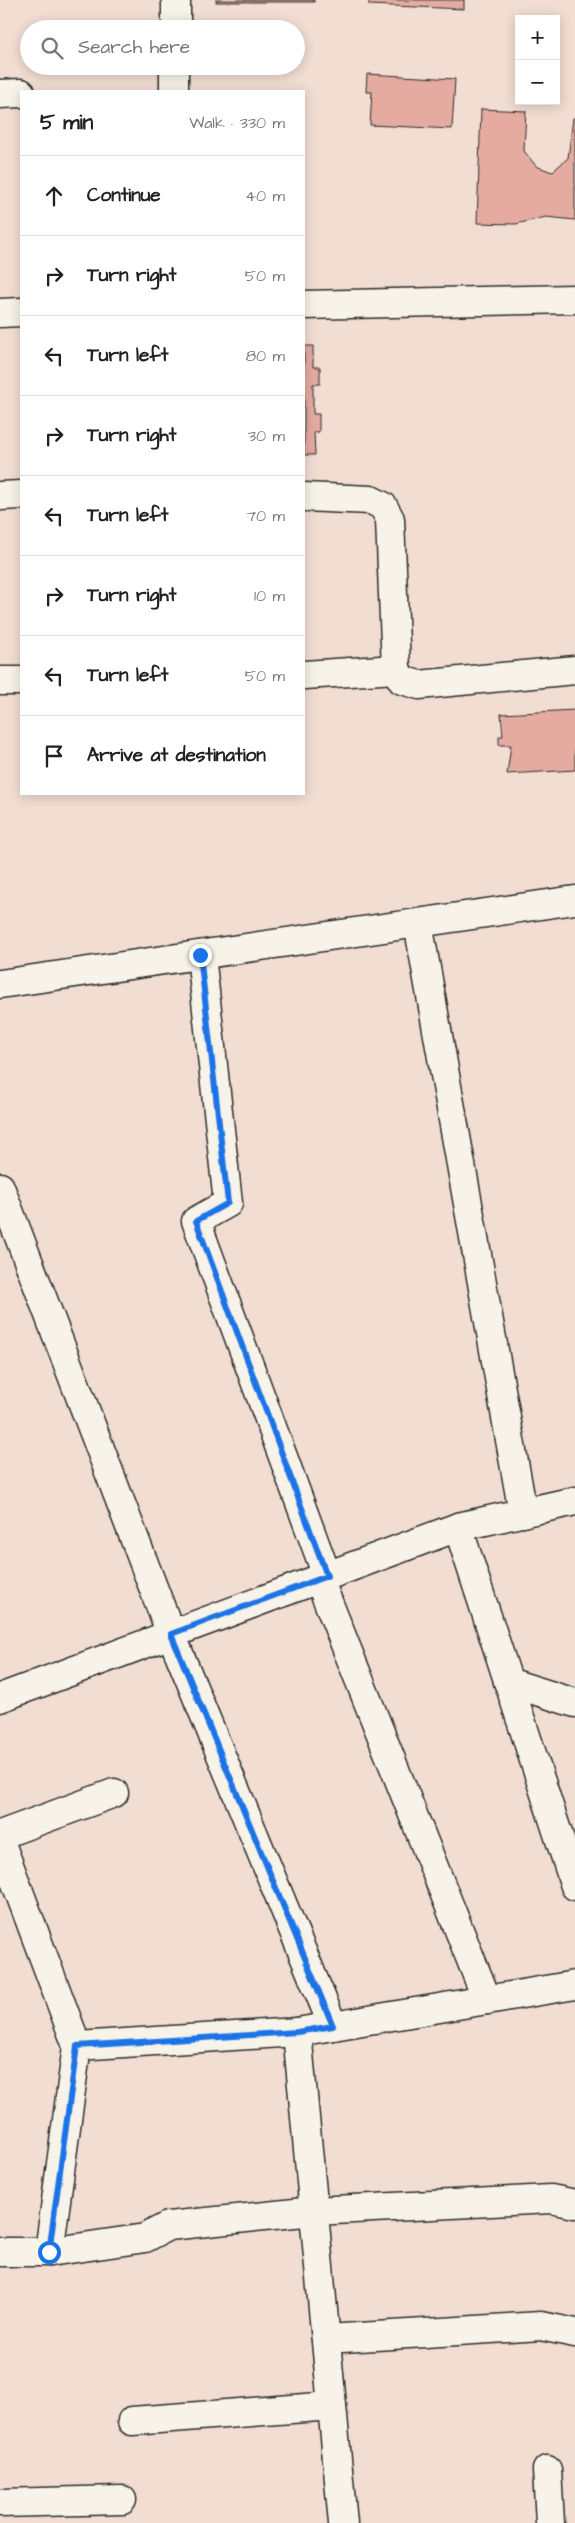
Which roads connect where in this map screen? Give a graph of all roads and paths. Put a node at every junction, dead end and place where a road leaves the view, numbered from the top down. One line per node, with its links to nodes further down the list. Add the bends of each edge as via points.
1 (176, 0): 2 (street)
2 (176, 20)
3 (174, 75): 4 (street)
4 (174, 90)
5 (0, 94): 6 (street)
6 (20, 94)
7 (575, 299): 8 (street)
8 (305, 306)
9 (20, 312): 10 (street)
10 (0, 313)
11 (0, 496): 12 (street)
12 (20, 496)
13 (305, 498): 14 (street, via 371,500 383,506 390,519)
14 (396, 670): 15 (street, via 402,680 419,685); 16 (street)
15 (575, 670)
16 (305, 676)
17 (0, 681): 18 (street)
18 (20, 681)
19 (575, 900): 20 (street)
20 (418, 923): 21 (street); 25 (street)
21 (200, 955): 22 (street); 27 (street, via 228,1203 196,1221)
22 (0, 984)
23 (0, 1188): 28 (street)
24 (575, 1501): 25 (street)
25 (523, 1513): 26 (street)
26 (458, 1527): 27 (street); 29 (street)
27 (323, 1578): 28 (street); 37 (street)
28 (171, 1634): 30 (street); 38 (street)
29 (508, 1682): 31 (street); 35 (street)
30 (0, 1698)
31 (575, 1703)
32 (114, 1793): 33 (street)
33 (0, 1835)
34 (0, 1841): 40 (street)
35 (575, 1886)
36 (575, 1986): 37 (street)
37 (487, 2000): 38 (street)
38 (333, 2026): 39 (street)
39 (297, 2032): 40 (street); 42 (street)
40 (77, 2046): 44 (street)
41 (575, 2204): 42 (street, via 551,2198)
42 (314, 2211): 44 (street, via 168,2226 145,2238); 46 (street)
43 (0, 2252): 44 (street)
44 (49, 2252)
45 (575, 2333): 46 (street, via 541,2326)
46 (326, 2340): 47 (street)
47 (332, 2406): 48 (street); 53 (street)
48 (132, 2421)
49 (547, 2470): 54 (street)
50 (122, 2500): 52 (street)
51 (0, 2502): 52 (street)
52 (30, 2512)
53 (343, 2523)
54 (550, 2523)

